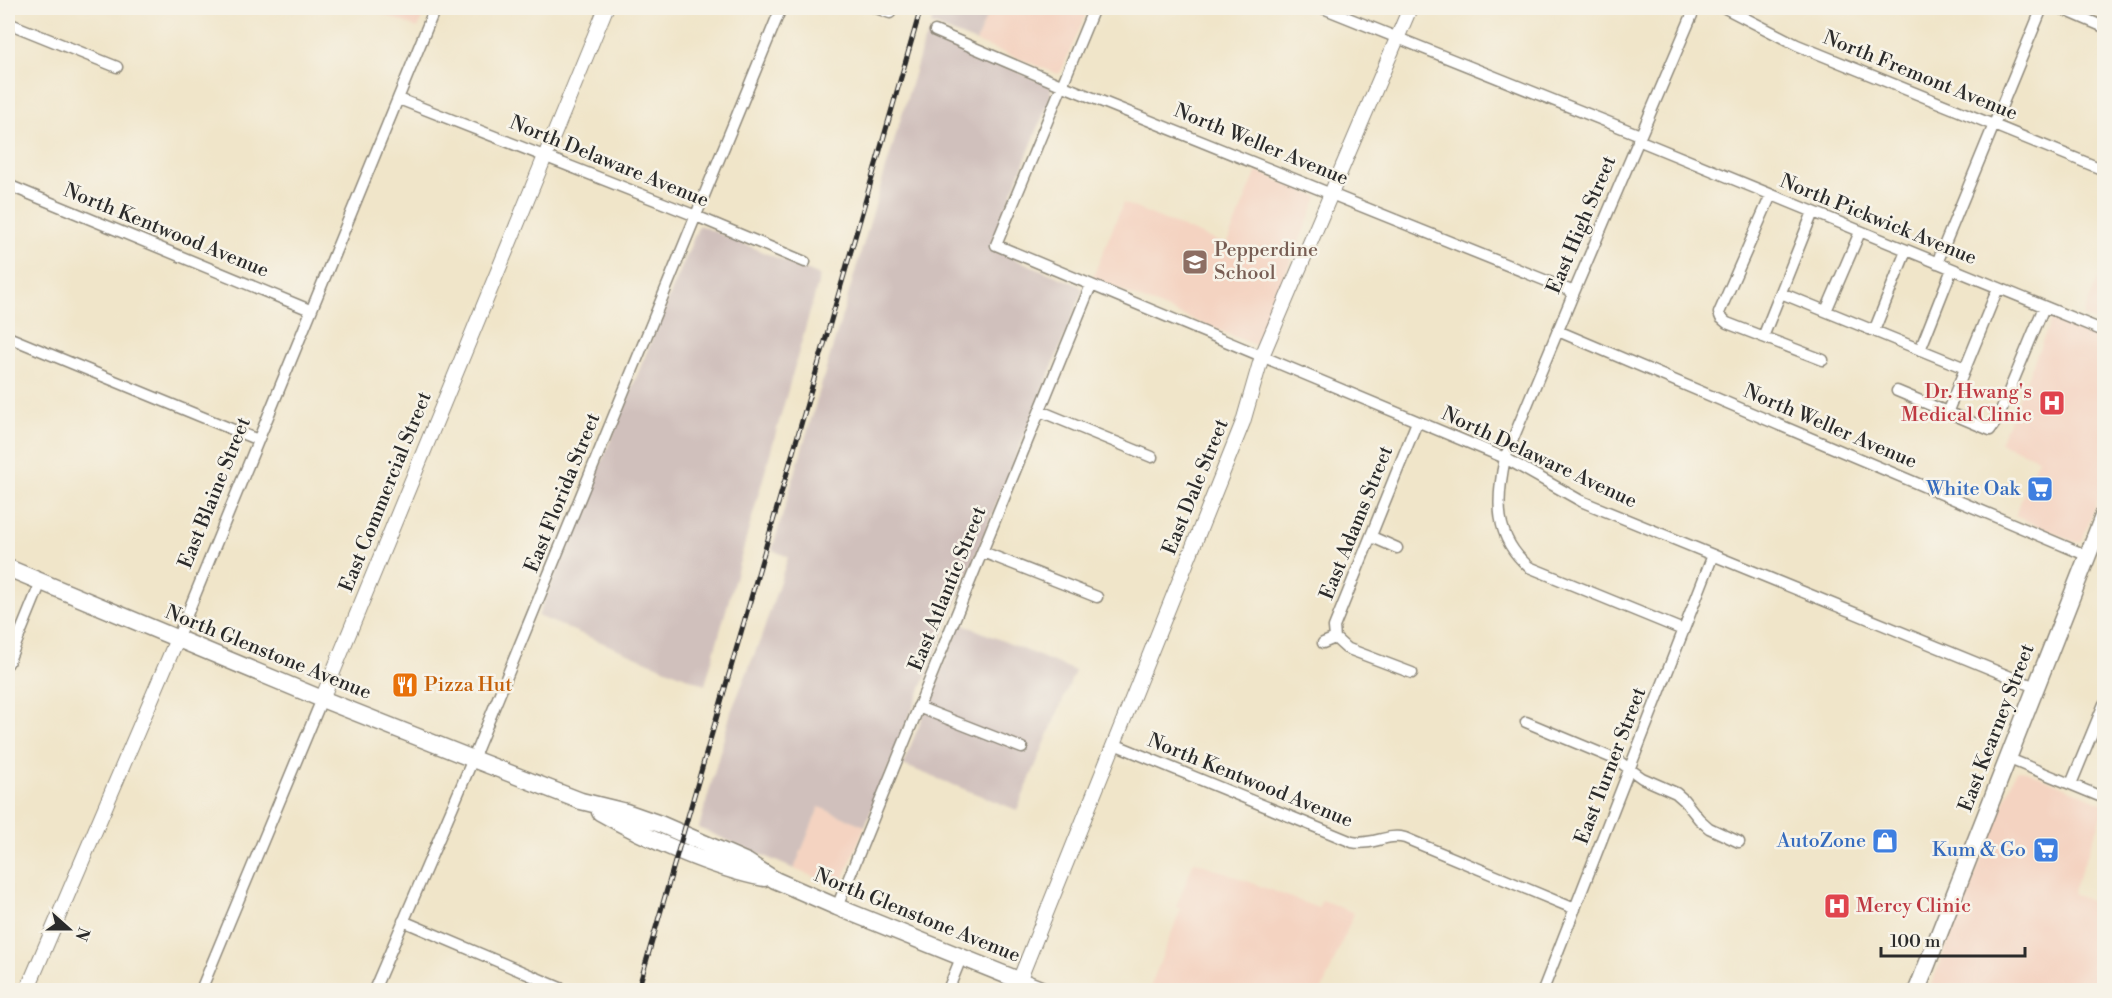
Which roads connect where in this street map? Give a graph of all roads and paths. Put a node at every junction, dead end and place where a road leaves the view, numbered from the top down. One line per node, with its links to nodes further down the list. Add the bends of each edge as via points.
1 (435, 8): 19 (street, East Blaine Street)
2 (606, 8): 22 (street, East Commercial Street)
3 (781, 8): 28 (street, East Florida Street)
4 (876, 8): 12 (street)
5 (1094, 8): 18 (street)
6 (1323, 8): 16 (street, North Pickwick Avenue)
7 (1410, 8): 16 (street, East Dale Street)
8 (1695, 8): 21 (street, East High Street)
9 (1725, 8): 20 (street, North Fremont Avenue, via 1797,45)
10 (2042, 8): 20 (street)
11 (2060, 8): 14 (street)
12 (890, 14)
13 (8, 23): 17 (street)
14 (2104, 27)
15 (935, 31): 18 (street, North Weller Avenue)
16 (1397, 38): 21 (street, North Pickwick Avenue); 25 (street, East Dale Street)
17 (117, 67)
18 (1061, 85): 25 (street, North Weller Avenue); 34 (street, North Delaware Avenue, via 996,245)
19 (399, 99): 22 (street, North Delaware Avenue); 39 (street, East Blaine Street)
20 (1995, 125): 23 (street, North Fremont Avenue); 32 (street)
21 (1639, 138): 26 (street, North Pickwick Avenue); 36 (street, East High Street)
22 (546, 156): 28 (street, North Delaware Avenue); 73 (street, East Commercial Street)
23 (2104, 170)
24 (8, 185): 39 (street, North Kentwood Avenue)
25 (1330, 192): 36 (street, North Weller Avenue); 47 (street, East Dale Street)
26 (1771, 195): 27 (street, North Pickwick Avenue); 45 (street, via 1719,313 1727,323)
27 (1813, 212): 29 (street, North Pickwick Avenue); 37 (street)
28 (696, 216): 31 (street, North Delaware Avenue); 80 (street, East Florida Street)
29 (1860, 232): 30 (street, North Pickwick Avenue); 40 (street)
30 (1906, 251): 32 (street, North Pickwick Avenue); 42 (street)
31 (805, 262)
32 (1937, 263): 33 (street, North Pickwick Avenue)
33 (1952, 269): 35 (street, North Pickwick Avenue); 46 (street)
34 (1091, 285): 47 (street, North Delaware Avenue); 51 (street, East Atlantic Street)
35 (1998, 288): 38 (street, North Pickwick Avenue); 49 (street)
36 (1574, 292): 41 (street, East High Street)
37 (1780, 293): 40 (street); 45 (street)
38 (2044, 307): 43 (street, North Pickwick Avenue); 52 (street, via 1993,428 1985,429)
39 (310, 310): 54 (street, East Blaine Street)
40 (1826, 311): 42 (street)
41 (1558, 331): 56 (street, East High Street); 62 (street, North Weller Avenue)
42 (1874, 331): 46 (street)
43 (2104, 331)
44 (8, 337): 54 (street)
45 (1763, 337): 48 (street)
46 (1920, 350): 49 (street)
47 (1262, 356): 53 (street, North Delaware Avenue); 77 (street, East Dale Street, via 1244,422)
48 (1823, 360)
49 (1965, 368): 52 (street)
50 (1897, 391): 52 (street)
51 (1040, 411): 55 (street); 60 (street, East Atlantic Street)
52 (1947, 413)
53 (1417, 422): 56 (street, North Delaware Avenue); 58 (street, East Adams Street)
54 (258, 440): 68 (street, East Blaine Street)
55 (1152, 457)
56 (1505, 459): 61 (street, North Delaware Avenue, via 1581,501); 66 (street, East High Street, via 1499,516 1515,555 1554,579)
57 (2104, 514): 62 (main road, East Kearney Street)
58 (1372, 537): 59 (street); 67 (street, East Adams Street, via 1334,627)
59 (1398, 548)
60 (983, 552): 65 (street); 75 (street, East Atlantic Street)
61 (1713, 555): 66 (street, East Turner Street); 72 (street, North Delaware Avenue)
62 (2088, 556): 72 (main road, East Kearney Street)
63 (8, 568): 64 (main road, North Glenstone Avenue)
64 (41, 582): 68 (main road, North Glenstone Avenue); 70 (street)
65 (1097, 597)
66 (1683, 630): 81 (street, East Turner Street)
67 (1335, 638): 69 (street); 71 (street, via 1346,648)
68 (177, 639): 73 (main road, North Glenstone Avenue); 90 (street, East Blaine Street)
69 (1323, 642)
70 (8, 663)
71 (1412, 674)
72 (2035, 687): 79 (main road, East Kearney Street)
73 (322, 699): 80 (main road, North Glenstone Avenue); 91 (street, East Commercial Street)
74 (2104, 704): 82 (street)
75 (918, 707): 78 (street); 85 (street, East Atlantic Street)
76 (1526, 722): 81 (street, via 1617,760)
77 (1114, 744): 86 (street, North Kentwood Avenue, via 1352,842 1406,838); 89 (street, East Dale Street)
78 (1022, 748)
79 (2007, 758): 82 (street); 97 (main road, East Kearney Street)
80 (473, 759): 85 (main road, North Glenstone Avenue, via 580,801 622,825 697,856 745,874 775,880); 87 (street, East Florida Street)
81 (1629, 769): 84 (street, via 1680,796 1715,833); 86 (street, East Turner Street)
82 (2071, 784): 83 (street)
83 (2104, 798)
84 (1739, 842)
85 (837, 907): 88 (main road, North Glenstone Avenue)
86 (1575, 909): 96 (street, East Turner Street)
87 (403, 921): 92 (street, East Florida Street); 93 (street)
88 (961, 958): 89 (main road, North Glenstone Avenue); 94 (street)
89 (1019, 981): 95 (main road, North Glenstone Avenue)
90 (27, 990)
91 (201, 990)
92 (374, 990)
93 (566, 990)
94 (948, 990)
95 (1044, 990)
96 (1543, 990)
97 (1917, 990)

